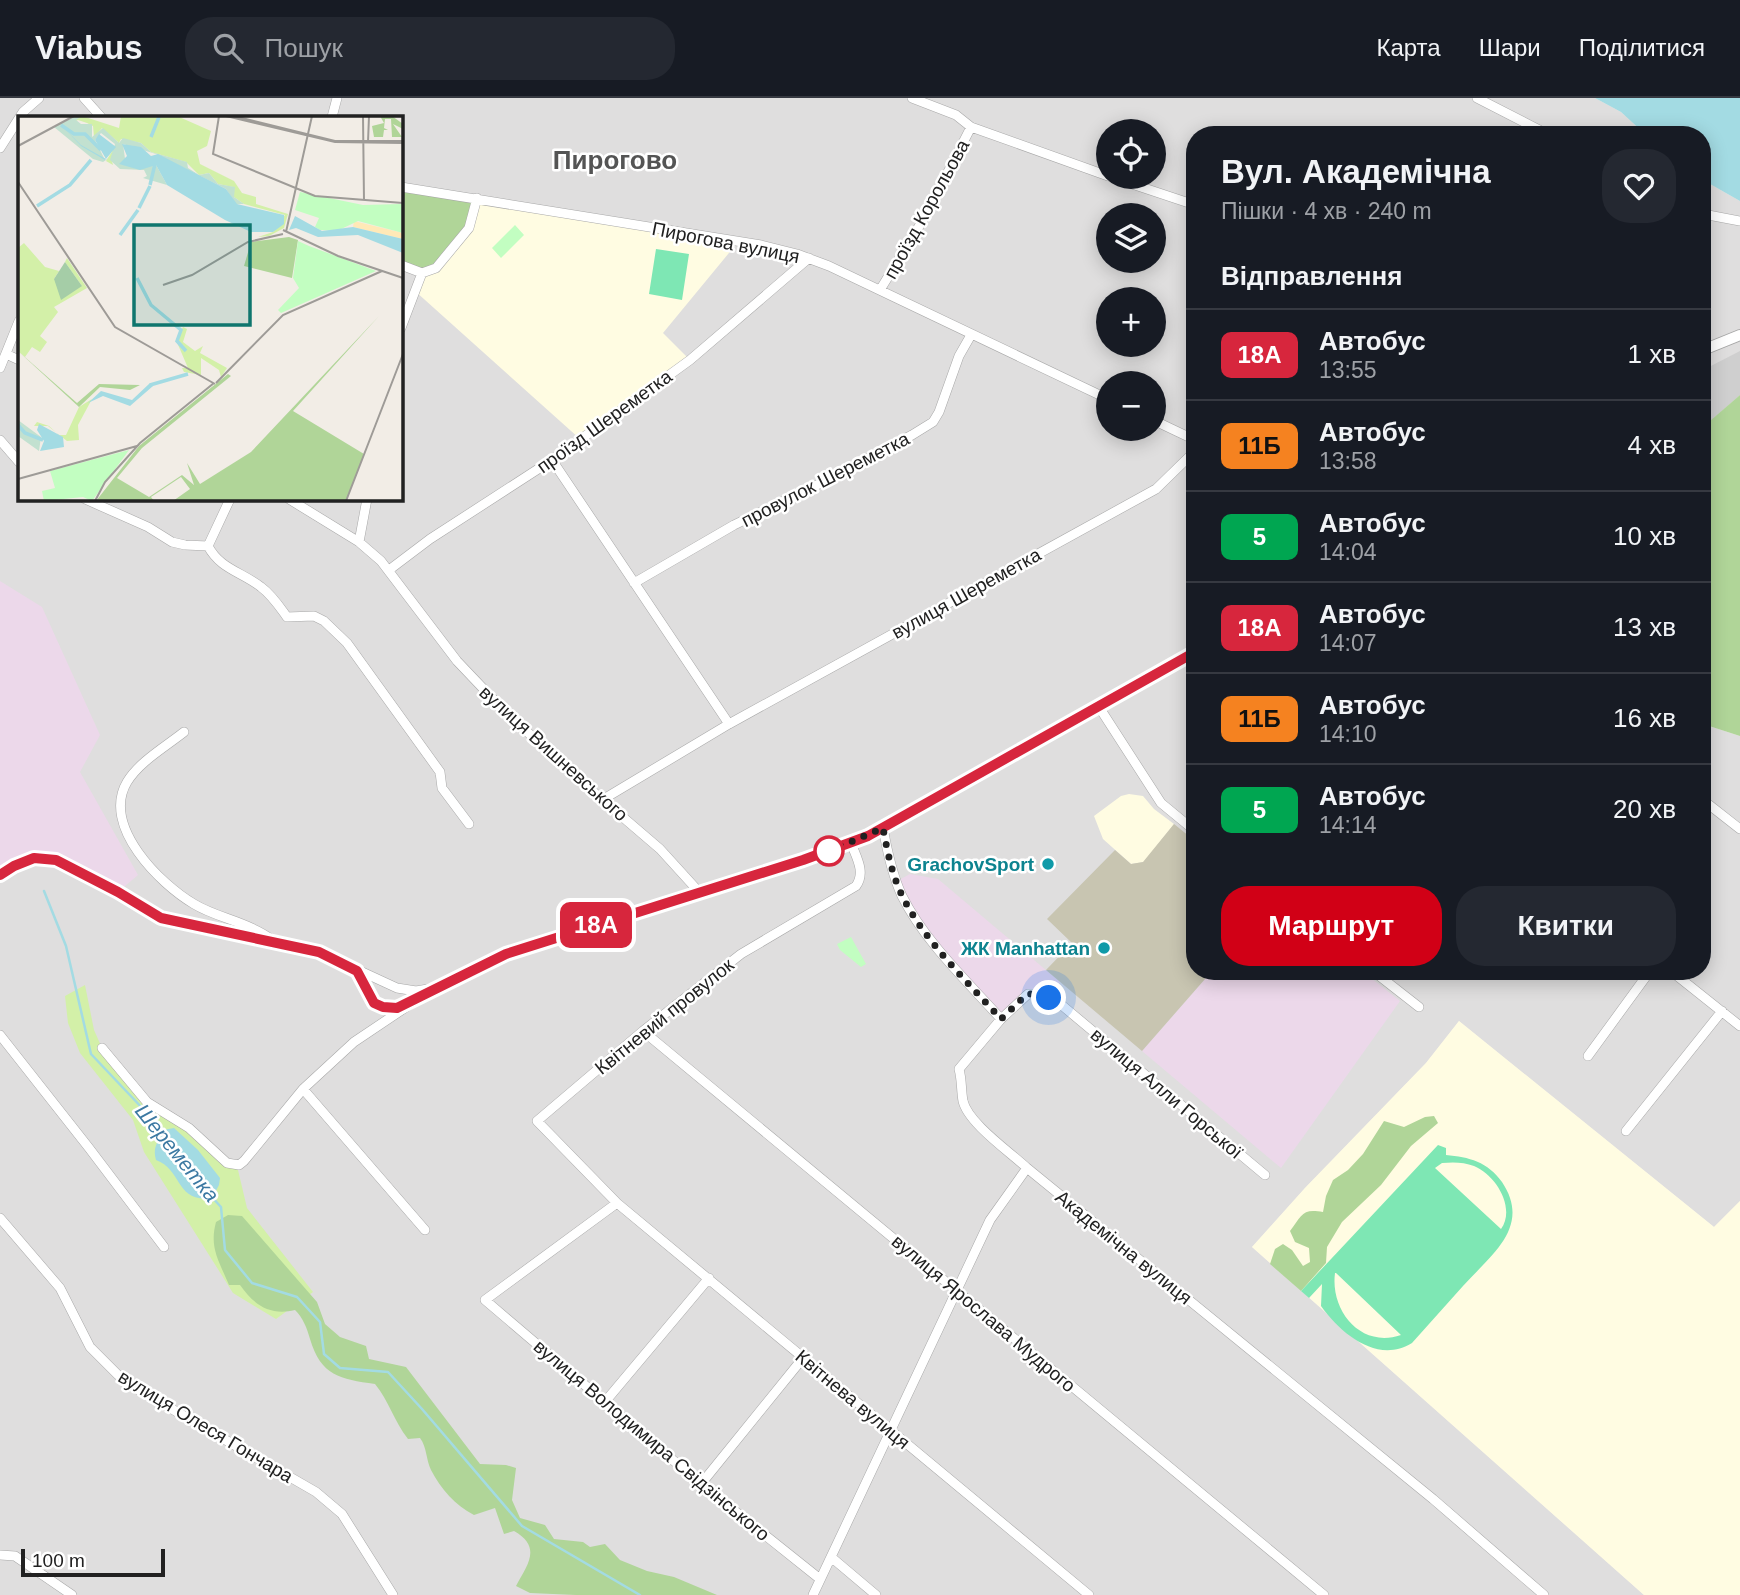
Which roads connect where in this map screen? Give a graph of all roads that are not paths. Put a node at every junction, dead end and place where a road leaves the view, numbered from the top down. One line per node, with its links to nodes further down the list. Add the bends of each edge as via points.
1 (40, 98): 6 (street)
2 (84, 98): 7 (street)
3 (337, 98): 8 (street)
4 (912, 98): 11 (street, via 956,115)
5 (1477, 98): 10 (street)
6 (20, 116)
7 (100, 116)
8 (332, 116)
9 (18, 120): 12 (street)
10 (1531, 126)
11 (971, 127): 13 (street); 23 (street, проїзд Корольова, via 926,215)
12 (0, 148)
13 (1096, 171)
14 (402, 187): 16 (street, Пирогова вулиця)
15 (1148, 189): 17 (street)
16 (477, 198): 20 (street, Пирогова вулиця, via 761,245); 22 (street, via 469,228 436,268)
17 (1186, 202)
18 (1711, 216): 19 (street)
19 (1740, 221)
20 (809, 258): 23 (street, Пирогова вулиця); 37 (street, проїзд Шереметка, via 690,360)
21 (402, 265): 22 (street)
22 (422, 273): 25 (street)
23 (880, 290): 26 (street, Пирогова вулиця)
24 (18, 324): 29 (street)
25 (402, 325)
26 (971, 335): 32 (street, Пирогова вулиця); 46 (street, провулок Шереметка, via 933,422 734,525)
27 (1740, 335): 28 (street)
28 (1711, 348)
29 (6, 354): 30 (street); 31 (street)
30 (18, 360)
31 (0, 368)
32 (1096, 393)
33 (1166, 426): 34 (street)
34 (1186, 436)
35 (0, 440): 36 (street)
36 (18, 460)
37 (552, 460): 45 (street, проїзд Шереметка); 46 (street)
38 (1186, 460): 49 (street, вулиця Шереметка, via 1156,489)
39 (87, 500): 44 (street, via 172,542)
40 (230, 500): 44 (street)
41 (291, 500): 43 (street, вулиця Вишневського)
42 (366, 500): 43 (street)
43 (359, 542): 45 (street, вулиця Вишневського)
44 (208, 546): 53 (street, via 221,564 261,587 287,617 324,621 347,643 440,772 442,788)
45 (389, 570): 51 (street, вулиця Вишневського, via 475,680)
46 (634, 583): 49 (street)
47 (1186, 662): 48 (street)
48 (1098, 707): 54 (street, via 1161,803); 55 (street)
49 (729, 724): 51 (street, вулиця Шереметка)
50 (184, 732): 60 (street, via 128,781 121,800 125,829 142,858 168,887 196,906 255,928)
51 (602, 800): 59 (street, вулиця Вишневського, via 660,849)
52 (1711, 806): 56 (street)
53 (469, 824)
54 (1186, 824)
55 (883, 828): 57 (street); 67 (street, via 904,900 926,933)
56 (1740, 829)
57 (851, 842): 59 (street); 69 (street, Квітневий провулок, via 861,871 856,886 754,945)
58 (0, 875): 60 (street, via 34,858 56,860 161,918)
59 (700, 893): 64 (street, via 506,954)
60 (272, 940): 64 (street, via 319,952 397,988)
61 (1384, 980): 65 (street)
62 (1643, 980): 72 (street)
63 (1682, 980): 66 (street)
64 (434, 988): 73 (street, via 364,1034)
65 (1419, 1007)
66 (1722, 1011): 68 (street); 74 (street)
67 (1001, 1019): 75 (street, Академічна вулиця, via 959,1069 963,1102 973,1120); 76 (street, вулиця Алли Горської, via 1027,994 1043,994 1058,1002)
68 (1740, 1026)
69 (643, 1031): 77 (street, Квітневий провулок, via 537,1121); 82 (street, вулиця Ярослава Мудрого)
70 (0, 1035): 80 (street)
71 (102, 1048): 73 (street, via 147,1102 233,1165 244,1161)
72 (1588, 1056)
73 (303, 1089): 79 (street)
74 (1626, 1131)
75 (1027, 1168): 82 (street, via 997,1209); 96 (street, Академічна вулиця)
76 (1265, 1175)
77 (617, 1203): 81 (street, Квітнева вулиця); 84 (street, вулиця Володимира Свідзінського, via 485,1300)
78 (0, 1218): 91 (street, вулиця Олеся Гончара, via 60,1288 90,1347 106,1365 132,1386 316,1492 342,1514)
79 (425, 1230)
80 (164, 1247)
81 (709, 1278): 83 (street, Квітнева вулиця); 84 (street)
82 (956, 1290): 85 (street); 95 (street, вулиця Ярослава Мудрого)
83 (803, 1358): 85 (street, Квітнева вулиця); 86 (street)
84 (604, 1403): 86 (street, вулиця Володимира Свідзінського)
85 (890, 1430): 88 (street); 94 (street, Квітнева вулиця)
86 (701, 1484): 89 (street, вулиця Володимира Свідзінського)
87 (0, 1555): 90 (street, via 15,1556)
88 (831, 1557): 89 (street); 93 (street)
89 (820, 1579): 92 (street)
90 (72, 1595)
91 (393, 1595)
92 (813, 1595)
93 (876, 1595)
94 (1089, 1595)
95 (1324, 1595)
96 (1544, 1595)

